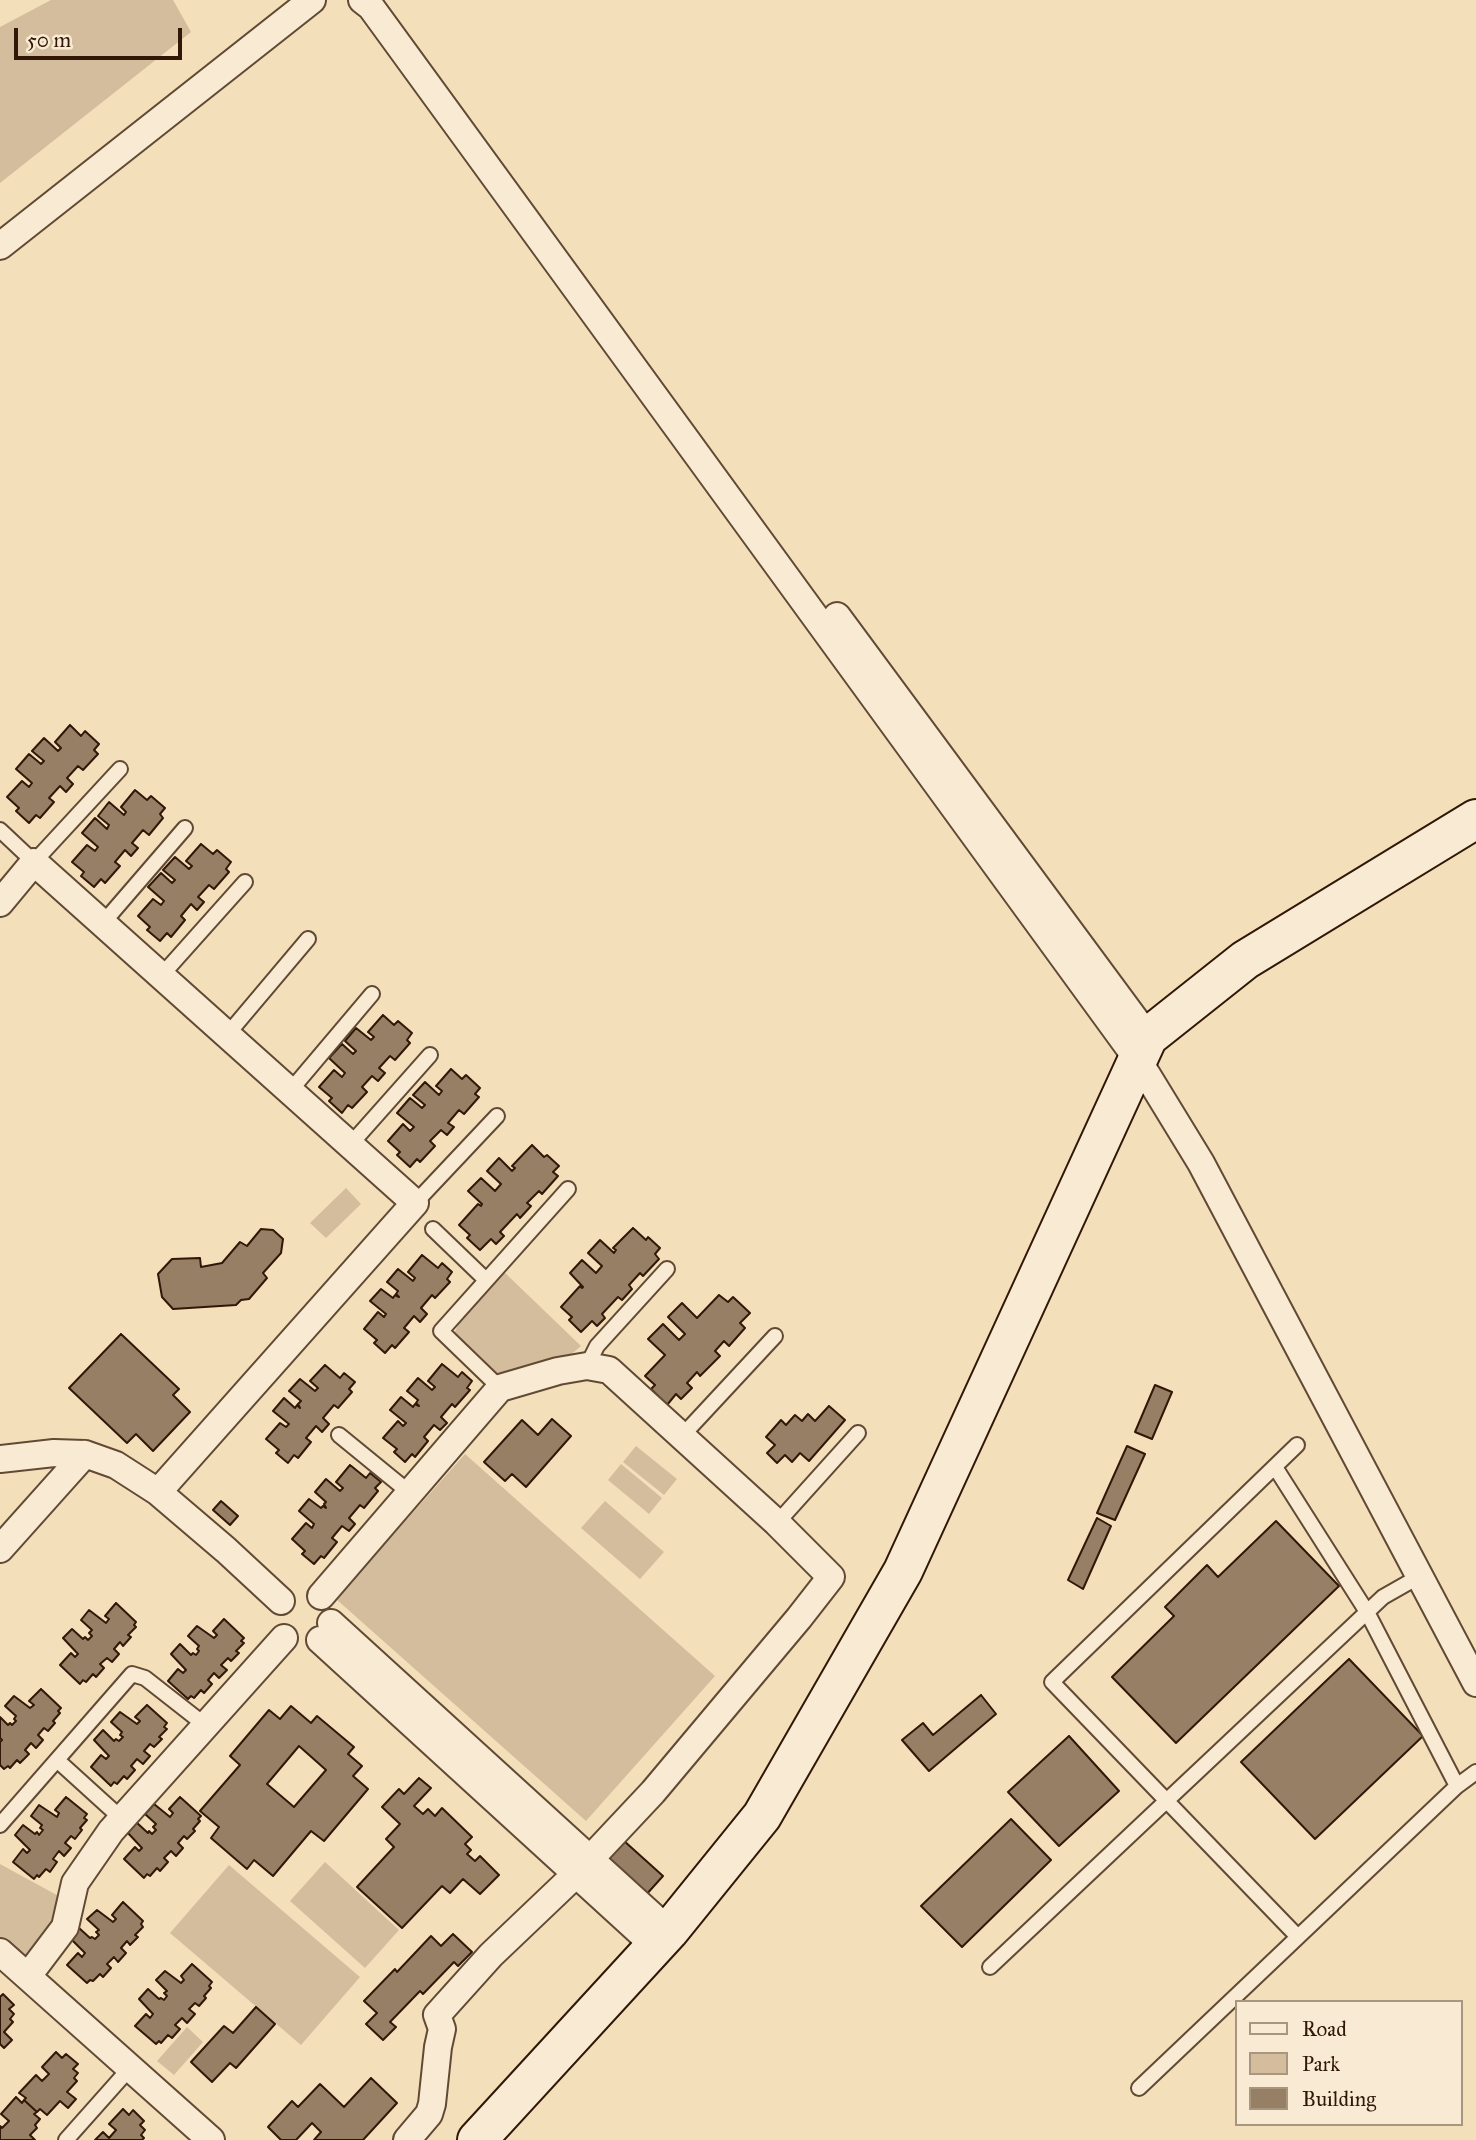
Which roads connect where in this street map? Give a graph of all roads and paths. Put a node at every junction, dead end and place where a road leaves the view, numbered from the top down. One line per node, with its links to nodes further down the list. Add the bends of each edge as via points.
1 (312, 0): 4 (street)
2 (362, 0): 17 (street)
3 (383, 0): 17 (street)
4 (0, 246)
5 (120, 769): 9 (lane)
6 (1476, 819): 17 (main road, via 1245,960)
7 (185, 828): 12 (lane)
8 (0, 830): 9 (lane)
9 (34, 862): 11 (street); 12 (street)
10 (245, 882): 14 (lane)
11 (0, 903)
12 (103, 923): 14 (street)
13 (308, 939): 16 (lane)
14 (161, 975): 16 (street)
15 (372, 994): 19 (lane)
16 (227, 1035): 19 (street)
17 (1143, 1049): 41 (street); 57 (main road, via 903,1571 762,1816)
18 (430, 1055): 21 (lane)
19 (290, 1091): 21 (street)
20 (497, 1116): 23 (lane)
21 (349, 1145): 23 (street)
22 (568, 1189): 26 (lane)
23 (415, 1203): 37 (street)
24 (433, 1229): 26 (lane)
25 (667, 1269): 28 (lane, via 597,1346)
26 (486, 1280): 29 (lane, via 441,1331)
27 (775, 1336): 32 (lane)
28 (587, 1366): 29 (street); 32 (street, via 609,1370)
29 (500, 1388): 38 (street)
30 (858, 1433): 39 (lane)
31 (339, 1435): 38 (lane)
32 (682, 1436): 39 (street)
33 (1297, 1445): 36 (lane)
34 (85, 1454): 35 (street); 37 (street, via 116,1465); 40 (street)
35 (0, 1459)
36 (1275, 1467): 44 (lane); 52 (lane, via 1052,1682)
37 (158, 1492): 43 (street)
38 (410, 1493): 42 (street)
39 (777, 1523): 55 (street, via 831,1577 671,1771)
40 (0, 1549)
41 (1420, 1576): 44 (lane); 47 (street)
42 (321, 1595): 43 (street, via 305,1589 287,1594); 45 (street, via 331,1612)
43 (281, 1601): 46 (street, via 276,1620)
44 (1367, 1612): 51 (lane); 52 (lane)
45 (326, 1631): 46 (street, via 312,1644); 55 (street)
46 (284, 1638): 48 (street)
47 (1476, 1683)
48 (205, 1726): 49 (lane, via 145,1678 132,1674); 53 (street)
49 (57, 1760): 53 (lane); 54 (lane)
50 (1476, 1772): 51 (lane)
51 (1457, 1786): 56 (lane)
52 (1166, 1800): 56 (lane); 59 (lane)
53 (122, 1819): 58 (street, via 75,1883 65,1927)
54 (0, 1825)
55 (584, 1866): 57 (street); 64 (street, via 491,1955 437,2015 442,2029 432,2104)
56 (1298, 1937): 61 (lane)
57 (662, 1938): 65 (main road)
58 (10, 1964): 60 (street)
59 (990, 1967)
60 (130, 2068): 62 (lane); 63 (street)
61 (1139, 2088)
62 (66, 2140)
63 (211, 2140)
64 (407, 2140)
65 (477, 2140)

